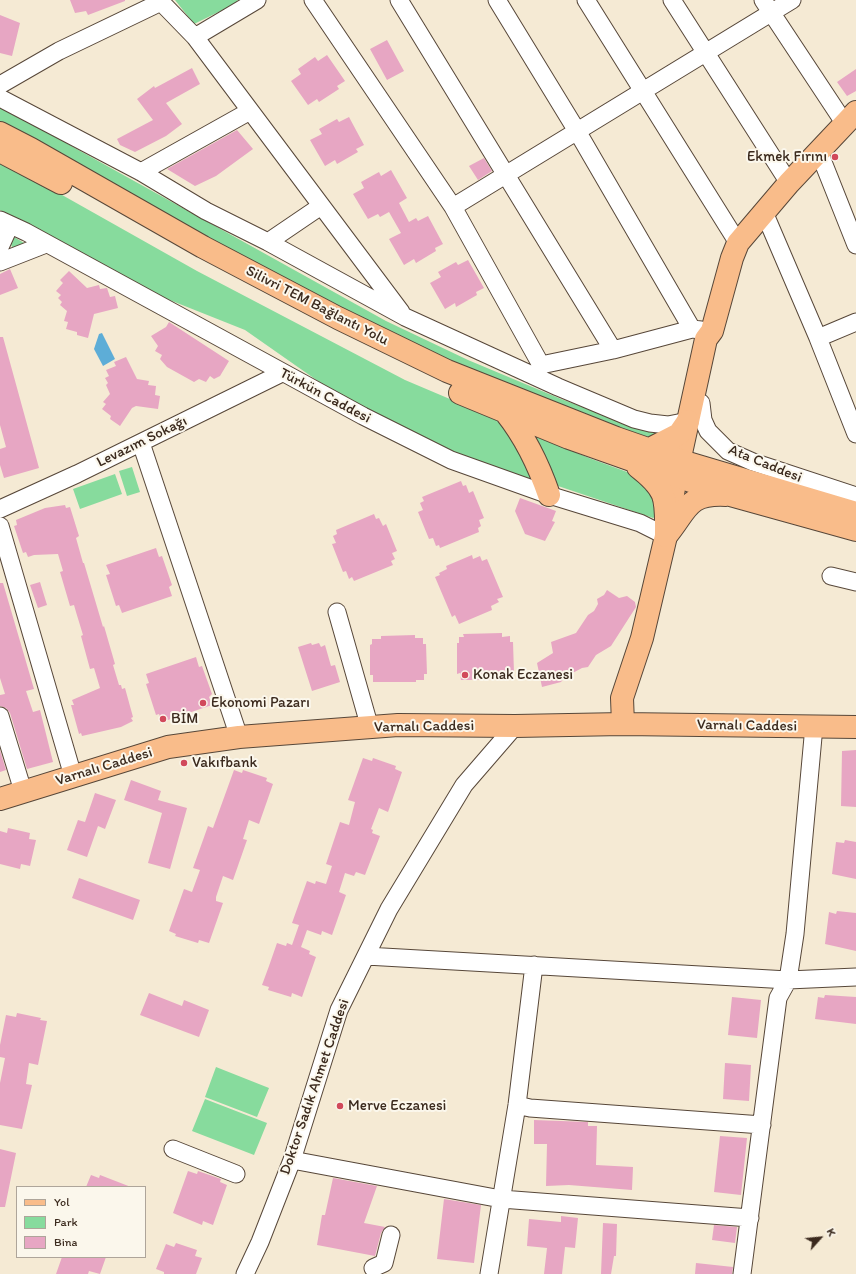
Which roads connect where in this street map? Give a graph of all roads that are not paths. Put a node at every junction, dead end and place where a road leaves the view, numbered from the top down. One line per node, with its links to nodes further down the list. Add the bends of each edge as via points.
1 (313, 0): 24 (street)
2 (399, 0): 21 (street)
3 (497, 0): 16 (street)
4 (586, 0): 12 (street)
5 (672, 0): 10 (street)
6 (792, 0): 8 (street)
7 (252, 1): 9 (street)
8 (767, 6): 10 (street); 15 (street)
9 (195, 37): 11 (street, via 161,2 58,52); 14 (street)
10 (705, 53): 12 (street); 22 (street)
11 (0, 85)
12 (643, 91): 16 (street); 28 (street)
13 (0, 98): 20 (street)
14 (250, 111): 20 (street); 23 (street)
15 (851, 118): 19 (main road)
16 (577, 131): 21 (street); 35 (street)
17 (0, 134): 45 (main road, Silivri TEM Bağlantı Yolu, via 203,247 338,318 447,371 582,426)
18 (0, 151): 41 (main road, Silivri TEM Bağlantı Yolu, via 407,369)
19 (819, 152): 22 (main road); 30 (street)
20 (141, 172): 27 (street)
21 (507, 174): 24 (street); 37 (street)
22 (789, 183): 25 (main road)
23 (321, 206): 27 (street); 33 (street)
24 (453, 207): 38 (street)
25 (764, 212): 28 (main road); 36 (street)
26 (5, 222): 29 (street, Türkün Caddesi); 31 (street)
27 (268, 242): 33 (street)
28 (738, 243): 35 (main road)
29 (46, 244): 32 (street); 39 (street, Türkün Caddesi)
30 (856, 245)
31 (0, 247)
32 (0, 262)
33 (405, 317): 38 (street)
34 (856, 322): 36 (street)
35 (702, 330): 37 (street); 40 (main road, via 714,341); 42 (main road, via 706,339)
36 (818, 338): 43 (street)
37 (613, 350): 38 (street)
38 (538, 371): 42 (street, via 634,419 650,424 668,425)
39 (282, 373): 44 (street, Levazım Sokağı); 47 (street, Türkün Caddesi, via 451,460)
40 (701, 403): 46 (main road); 49 (street, Ata Caddesi, via 703,420 708,431 728,451 753,462)
41 (506, 413): 45 (main road, Silivri TEM Bağlantı Yolu); 47 (main road, via 520,431 543,476)
42 (688, 421): 45 (main road, via 679,434); 46 (main road)
43 (856, 434)
44 (141, 443): 50 (street, Levazım Sokağı); 64 (street)
45 (640, 455): 46 (main road); 54 (main road, via 664,494)
46 (682, 470): 48 (main road); 51 (main road); 54 (main road)
47 (549, 495): 54 (street, Türkün Caddesi, via 640,523)
48 (730, 495): 53 (main road); 54 (main road, via 707,495 689,504)
49 (856, 496)
50 (0, 509)
51 (856, 513)
52 (0, 526): 65 (street)
53 (856, 530)
54 (666, 536): 59 (main road, via 642,638 622,698)
55 (831, 576): 56 (street)
56 (856, 582)
57 (338, 612): 63 (street)
58 (0, 716): 66 (street)
59 (623, 724): 60 (main road, Varnalı Caddesi); 61 (main road, Varnalı Caddesi)
60 (515, 726): 63 (main road, Varnalı Caddesi, via 398,725); 68 (street, Doktor Sadık Ahmet Caddesi, via 464,786 389,909)
61 (814, 726): 62 (main road, Varnalı Caddesi); 71 (street, via 795,934)
62 (856, 727)
63 (370, 728): 64 (main road, Varnalı Caddesi)
64 (240, 737): 65 (main road, Varnalı Caddesi, via 168,748)
65 (73, 776): 66 (main road, Varnalı Caddesi)
66 (23, 791): 67 (main road, Varnalı Caddesi)
67 (0, 799)
68 (366, 956): 69 (street); 75 (street, Doktor Sadık Ahmet Caddesi, via 339,1010)
69 (534, 966): 71 (street); 72 (street)
70 (856, 977): 71 (street)
71 (788, 980): 73 (street, via 778,998)
72 (517, 1105): 73 (street); 77 (street)
73 (762, 1126): 78 (street)
74 (173, 1150): 76 (street)
75 (292, 1160): 77 (street); 81 (street, Doktor Sadık Ahmet Caddesi, via 268,1244)
76 (236, 1174)
77 (501, 1199): 78 (street); 82 (street)
78 (750, 1218): 83 (street)
79 (391, 1235): 80 (street, via 384,1263)
80 (373, 1268)
81 (245, 1274)
82 (489, 1274)
83 (742, 1274)

